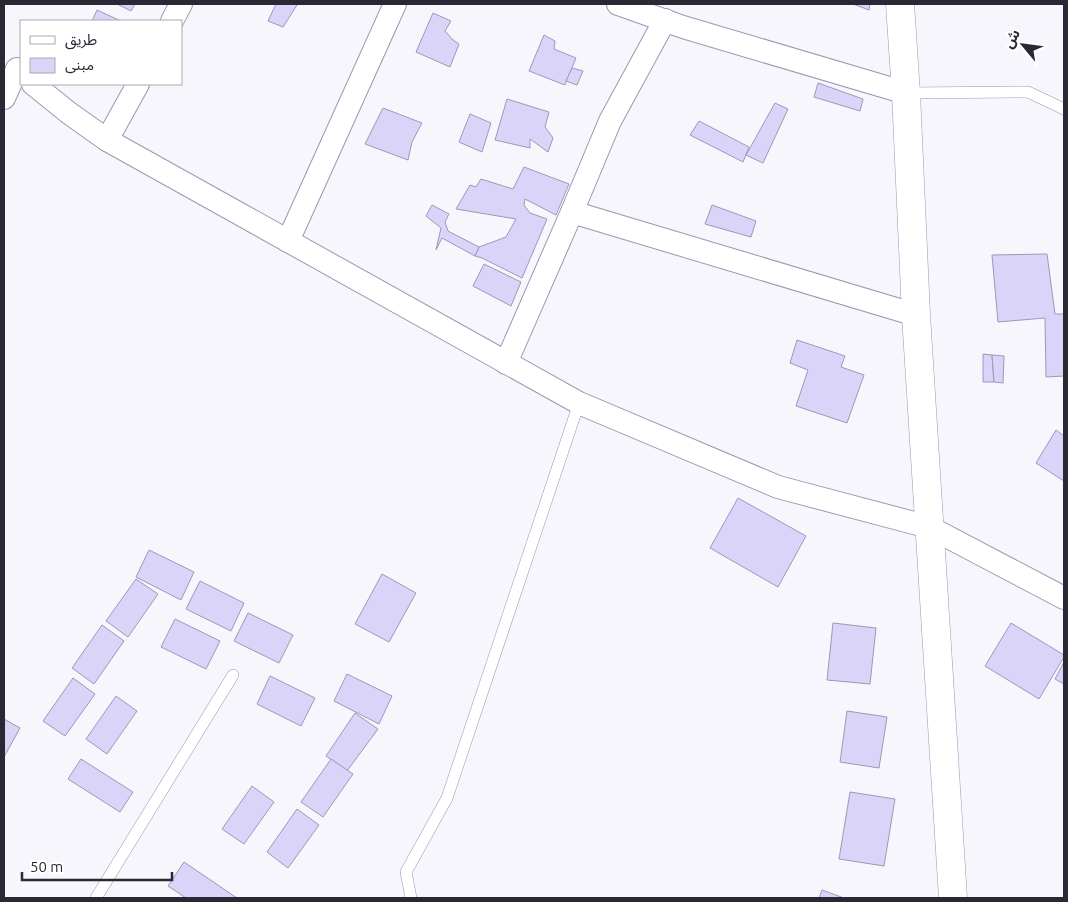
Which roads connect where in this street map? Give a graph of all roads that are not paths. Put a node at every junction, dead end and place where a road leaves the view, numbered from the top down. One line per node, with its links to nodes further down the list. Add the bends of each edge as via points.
1 (181, 4): 5 (street)
2 (395, 4): 15 (street)
3 (618, 4): 6 (street)
4 (900, 4): 10 (street)
5 (173, 20)
6 (665, 20): 10 (street); 14 (street, via 610,121)
7 (14, 65): 11 (street)
8 (34, 85): 13 (street)
9 (137, 85): 13 (street)
10 (906, 93): 12 (lane, via 1028,92); 16 (street)
11 (4, 98)
12 (1064, 109)
13 (107, 140): 15 (street)
14 (572, 212): 16 (street); 17 (street)
15 (288, 241): 17 (street)
16 (916, 315): 19 (street)
17 (506, 363): 18 (street)
18 (579, 404): 19 (street, via 778,487); 24 (lane, via 447,798 406,872)
19 (929, 527): 20 (street); 22 (street)
20 (1064, 598)
21 (234, 675): 23 (lane)
22 (954, 897)
23 (96, 898)
24 (411, 898)

